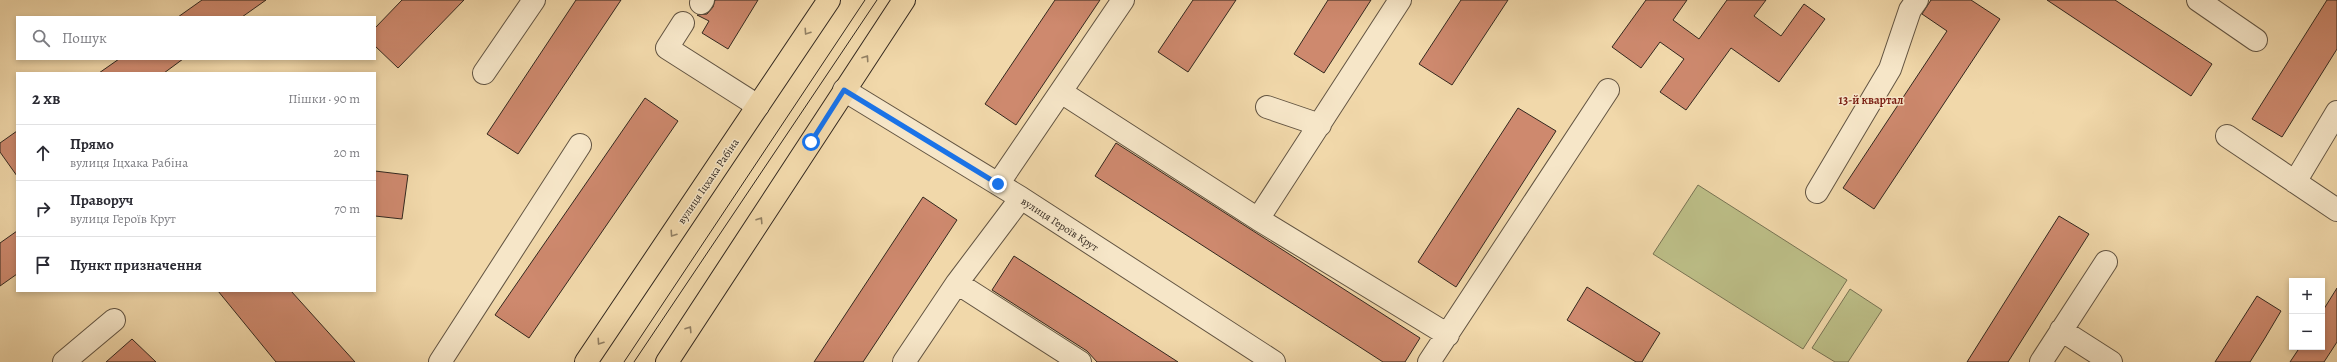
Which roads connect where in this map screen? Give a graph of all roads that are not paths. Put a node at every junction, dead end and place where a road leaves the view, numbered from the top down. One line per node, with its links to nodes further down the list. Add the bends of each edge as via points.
1 (534, 0): 10 (street)
2 (829, 0): 14 (main road, вулиця Іцхака Рабіна, one-way to 14)
3 (904, 0): 11 (main road, one-way to 3)
4 (1123, 0): 13 (street)
5 (1400, 0): 17 (street)
6 (1917, 0): 22 (street, via 1910,10 1890,69)
7 (2198, 0): 9 (street)
8 (683, 23): 14 (street, via 667,48)
9 (2256, 40)
10 (484, 73)
11 (844, 90): 21 (street, вулиця Героїв Крут); 34 (main road, one-way to 11)
12 (1608, 90): 30 (street)
13 (1061, 92): 21 (street); 25 (street)
14 (758, 106): 33 (main road, вулиця Іцхака Рабіна, one-way to 33)
15 (1267, 107): 17 (street)
16 (2337, 112): 20 (street)
17 (1320, 125): 25 (street)
18 (2227, 136): 20 (street)
19 (580, 145): 32 (street)
20 (2295, 182): 24 (street)
21 (998, 184): 23 (street, вулиця Героїв Крут)
22 (1817, 192)
23 (1021, 198): 27 (street); 37 (street, вулиця Героїв Крут)
24 (2337, 210)
25 (1258, 219): 30 (street)
26 (2106, 262): 29 (street)
27 (957, 283): 35 (street); 36 (street)
28 (114, 320): 31 (street)
29 (2061, 330): 39 (street); 40 (street)
30 (1448, 336): 38 (street)
31 (64, 362)
32 (440, 362)
33 (586, 362)
34 (667, 362)
35 (904, 362)
36 (1080, 362)
37 (1274, 362)
38 (1429, 362)
39 (2042, 362)
40 (2112, 362)

